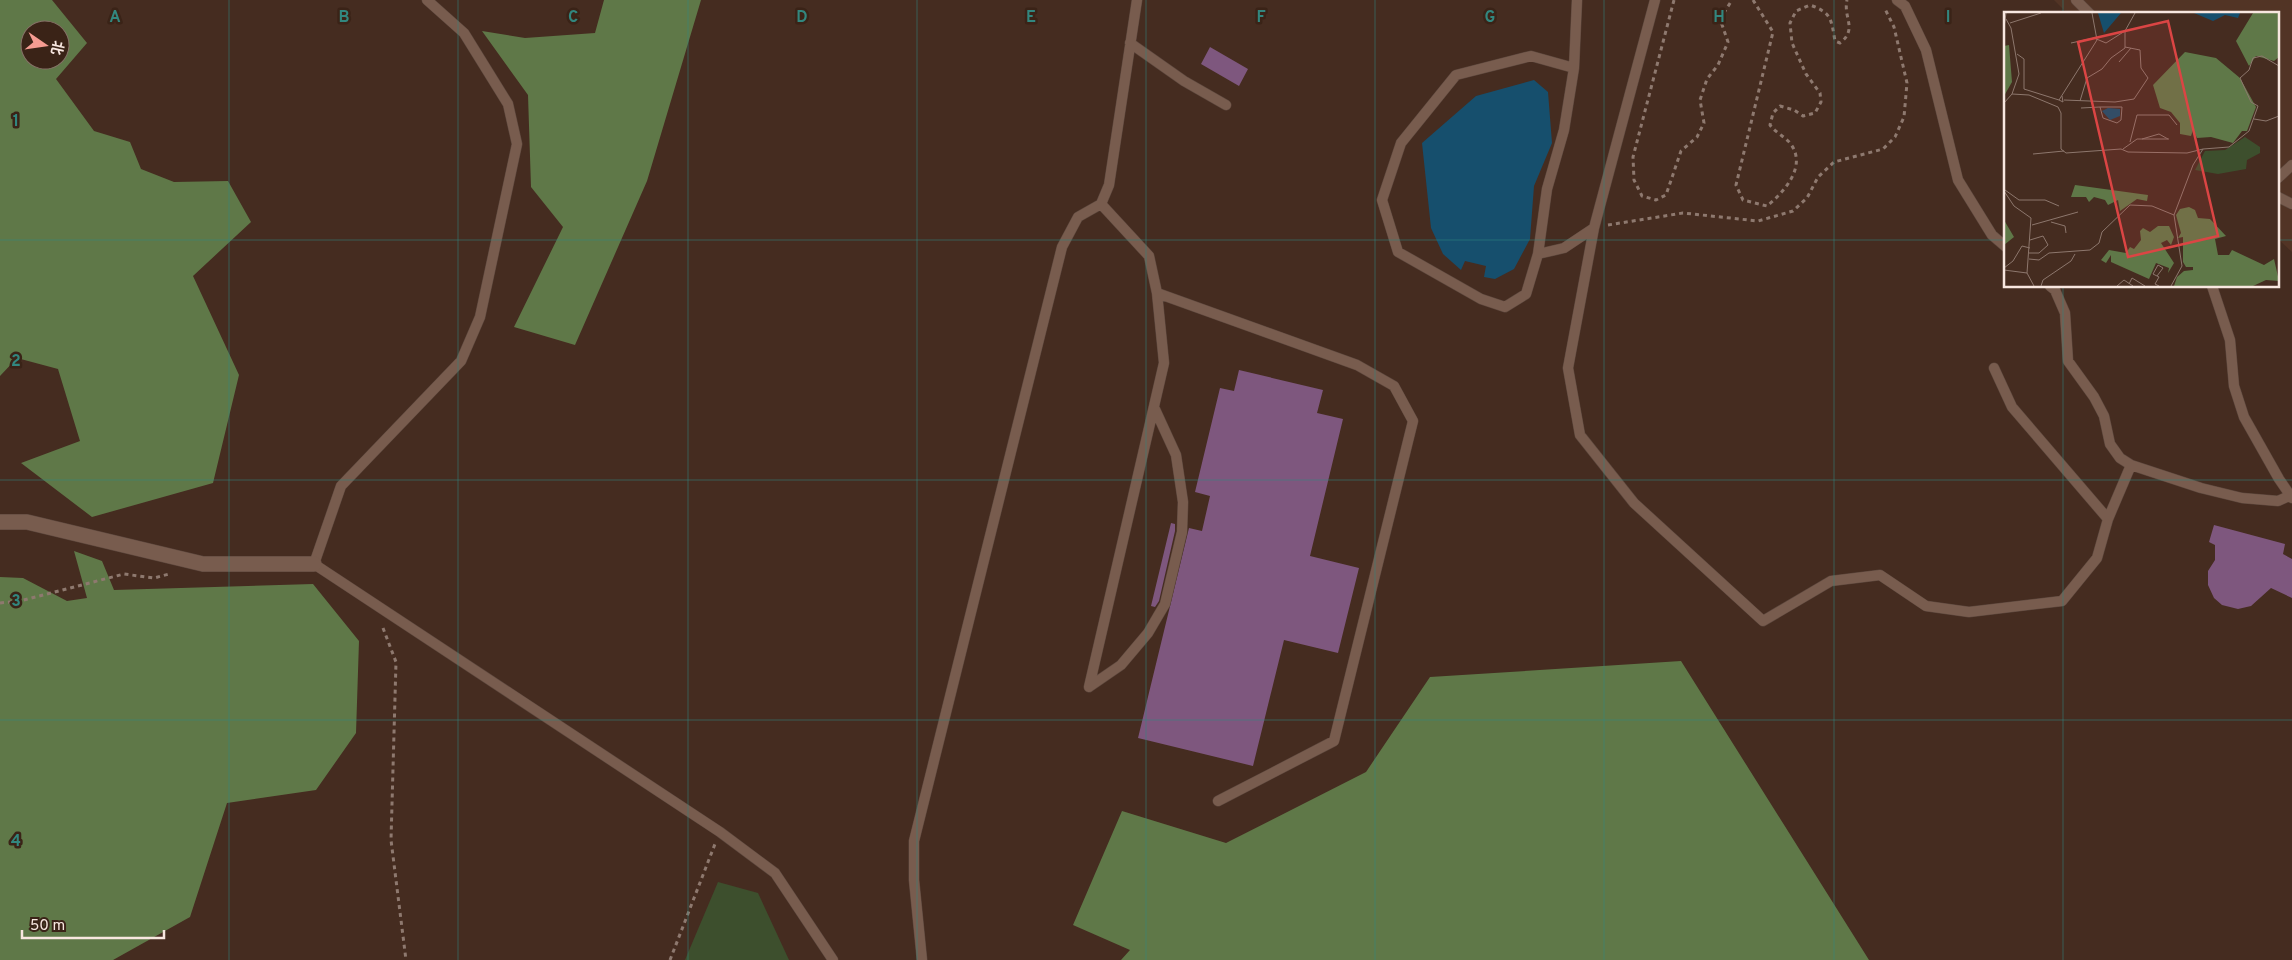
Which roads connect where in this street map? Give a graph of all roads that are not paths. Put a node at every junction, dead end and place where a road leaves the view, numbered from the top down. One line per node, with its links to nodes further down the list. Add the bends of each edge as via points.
1 (427, 0): 28 (lane, via 464,33 508,104 517,144 480,317 461,361 340,486)
2 (1137, 0): 8 (lane)
3 (1577, 0): 9 (lane)
4 (1655, 0): 16 (lane)
5 (1897, 0): 17 (lane, via 1905,6 1926,50 1958,180 1992,235)
6 (2076, 0): 7 (lane)
7 (2088, 12)
8 (1130, 43): 10 (lane, via 1184,82); 14 (lane, via 1109,185)
9 (1574, 68): 18 (lane, via 1564,130 1547,189); 18 (lane, via 1531,56 1456,75 1401,143 1382,200 1398,252 1481,298 1504,307 1526,294)
10 (1226, 106)
11 (2292, 165): 12 (lane)
12 (2280, 176)
13 (2280, 197): 15 (lane)
14 (1101, 204): 21 (lane, via 1149,256); 31 (lane, via 1078,217 1062,247 914,841 914,880)
15 (2292, 204)
16 (1594, 228): 18 (lane, via 1564,248); 26 (lane, via 1568,368 1580,435 1634,503 1764,621 1831,581 1880,575 1926,606 1969,612 2062,602 2097,558)
17 (2004, 245)
18 (1538, 254)
19 (2052, 288): 24 (lane, via 2065,312 2068,361 2104,416 2110,444 2120,458)
20 (2213, 288): 25 (lane, via 2230,340 2234,386 2244,417)
21 (1157, 292): 23 (lane, via 1164,364); 29 (lane, via 1357,365 1394,386 1413,421 1334,741)
22 (1994, 368): 26 (lane, via 2012,407)
23 (1154, 407): 23 (lane, via 1141,465 1089,687 1121,666 1148,633 1168,595 1182,532 1183,502 1176,455)
24 (2131, 465): 25 (lane, via 2242,498 2278,501); 26 (lane)
25 (2291, 497)
26 (2108, 520)
27 (0, 522): 28 (street, via 27,522 203,564)
28 (314, 564): 30 (lane, via 720,832 775,873)
29 (1218, 801)
30 (833, 960)
31 (922, 960)

